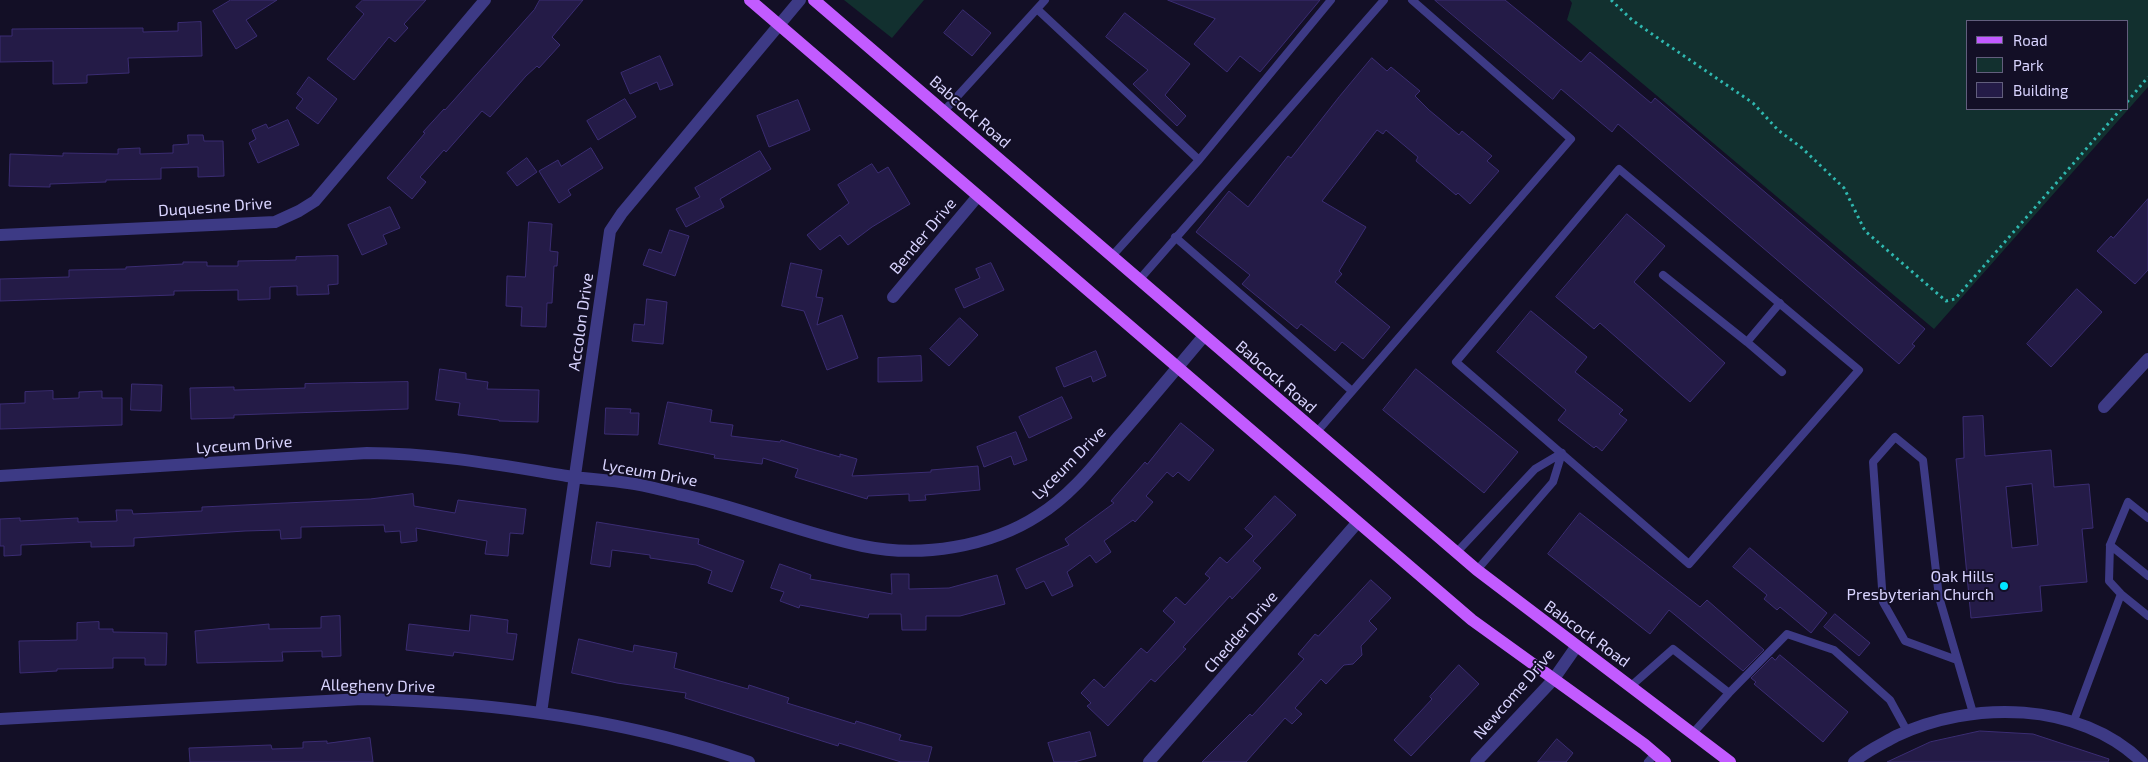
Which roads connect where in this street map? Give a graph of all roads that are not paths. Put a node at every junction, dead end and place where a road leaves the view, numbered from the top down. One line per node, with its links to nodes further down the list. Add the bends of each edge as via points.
1 (485, 0): 14 (street, Duquesne Drive, via 315,200 299,212 276,222)
2 (750, 0): 10 (main road)
3 (800, 0): 10 (street, Accolon Drive)
4 (814, 0): 11 (main road, Babcock Road)
5 (1045, 0): 9 (lane)
6 (1331, 0): 12 (lane)
7 (1384, 0): 15 (lane)
8 (1412, 0): 26 (lane, via 1571,139)
9 (1037, 10): 11 (lane); 12 (lane)
10 (781, 26): 13 (main road); 31 (street, Accolon Drive, via 610,231)
11 (944, 111): 16 (main road, Babcock Road)
12 (1199, 160): 16 (lane)
13 (978, 196): 19 (street, Bender Drive); 24 (main road)
14 (0, 235)
15 (1175, 237): 18 (lane); 26 (lane)
16 (1112, 256): 18 (main road, Babcock Road)
17 (1664, 275): 22 (lane)
18 (1139, 280): 21 (main road, Babcock Road)
19 (893, 297)
20 (1780, 303): 22 (lane); 29 (lane, via 1859,370 1689,564); 29 (lane, via 1619,169 1456,362)
21 (1204, 336): 24 (street, Lyceum Drive); 28 (main road, Babcock Road)
22 (1747, 342): 25 (lane)
23 (2148, 358): 27 (street)
24 (1177, 368): 31 (street, Lyceum Drive, via 1092,469 1041,514 998,535 946,548 892,550 865,546 688,496 629,483); 33 (main road)
25 (1782, 372)
26 (1352, 391): 28 (lane)
27 (2104, 407)
28 (1316, 433): 35 (main road, Babcock Road)
29 (1562, 453): 35 (lane, via 1535,469); 36 (lane, via 1552,482)
30 (0, 476): 31 (street, Lyceum Drive, via 407,453)
31 (574, 477): 45 (street, Accolon Drive)
32 (2148, 518): 34 (lane, via 2128,502)
33 (1357, 523): 42 (main road, via 1472,620); 53 (street, Chedder Drive)
34 (2110, 545): 37 (lane); 38 (lane, via 2110,581)
35 (1456, 553): 36 (main road, Babcock Road)
36 (1477, 570): 40 (main road, Babcock Road)
37 (2148, 576)
38 (2121, 594): 39 (lane); 48 (lane)
39 (2148, 616)
40 (1576, 647): 42 (street, Newcome Drive); 43 (main road, Babcock Road)
41 (1958, 660): 41 (lane, via 1939,597 1923,460 1895,438 1873,462 1883,602 1905,641); 46 (lane)
42 (1553, 680): 51 (main road); 54 (street, Newcome Drive)
43 (1631, 686): 44 (lane, via 1673,649); 50 (main road, Babcock Road)
44 (1729, 693): 49 (lane, via 1787,634 1834,650 1890,700); 50 (lane)
45 (541, 713): 47 (street, Allegheny Drive, via 415,700 362,699); 52 (street, Allegheny Drive, via 617,725)
46 (1973, 713): 48 (street, via 2024,713); 49 (street)
47 (0, 719)
48 (2073, 723): 58 (street, via 2119,744)
49 (1907, 731): 57 (street, via 1878,745)
50 (1693, 733): 56 (main road, Babcock Road)
51 (1651, 758): 55 (main road)
52 (749, 762)
53 (1149, 762)
54 (1476, 762)
55 (1665, 762)
56 (1730, 762)
57 (1854, 762)
58 (2142, 762)

